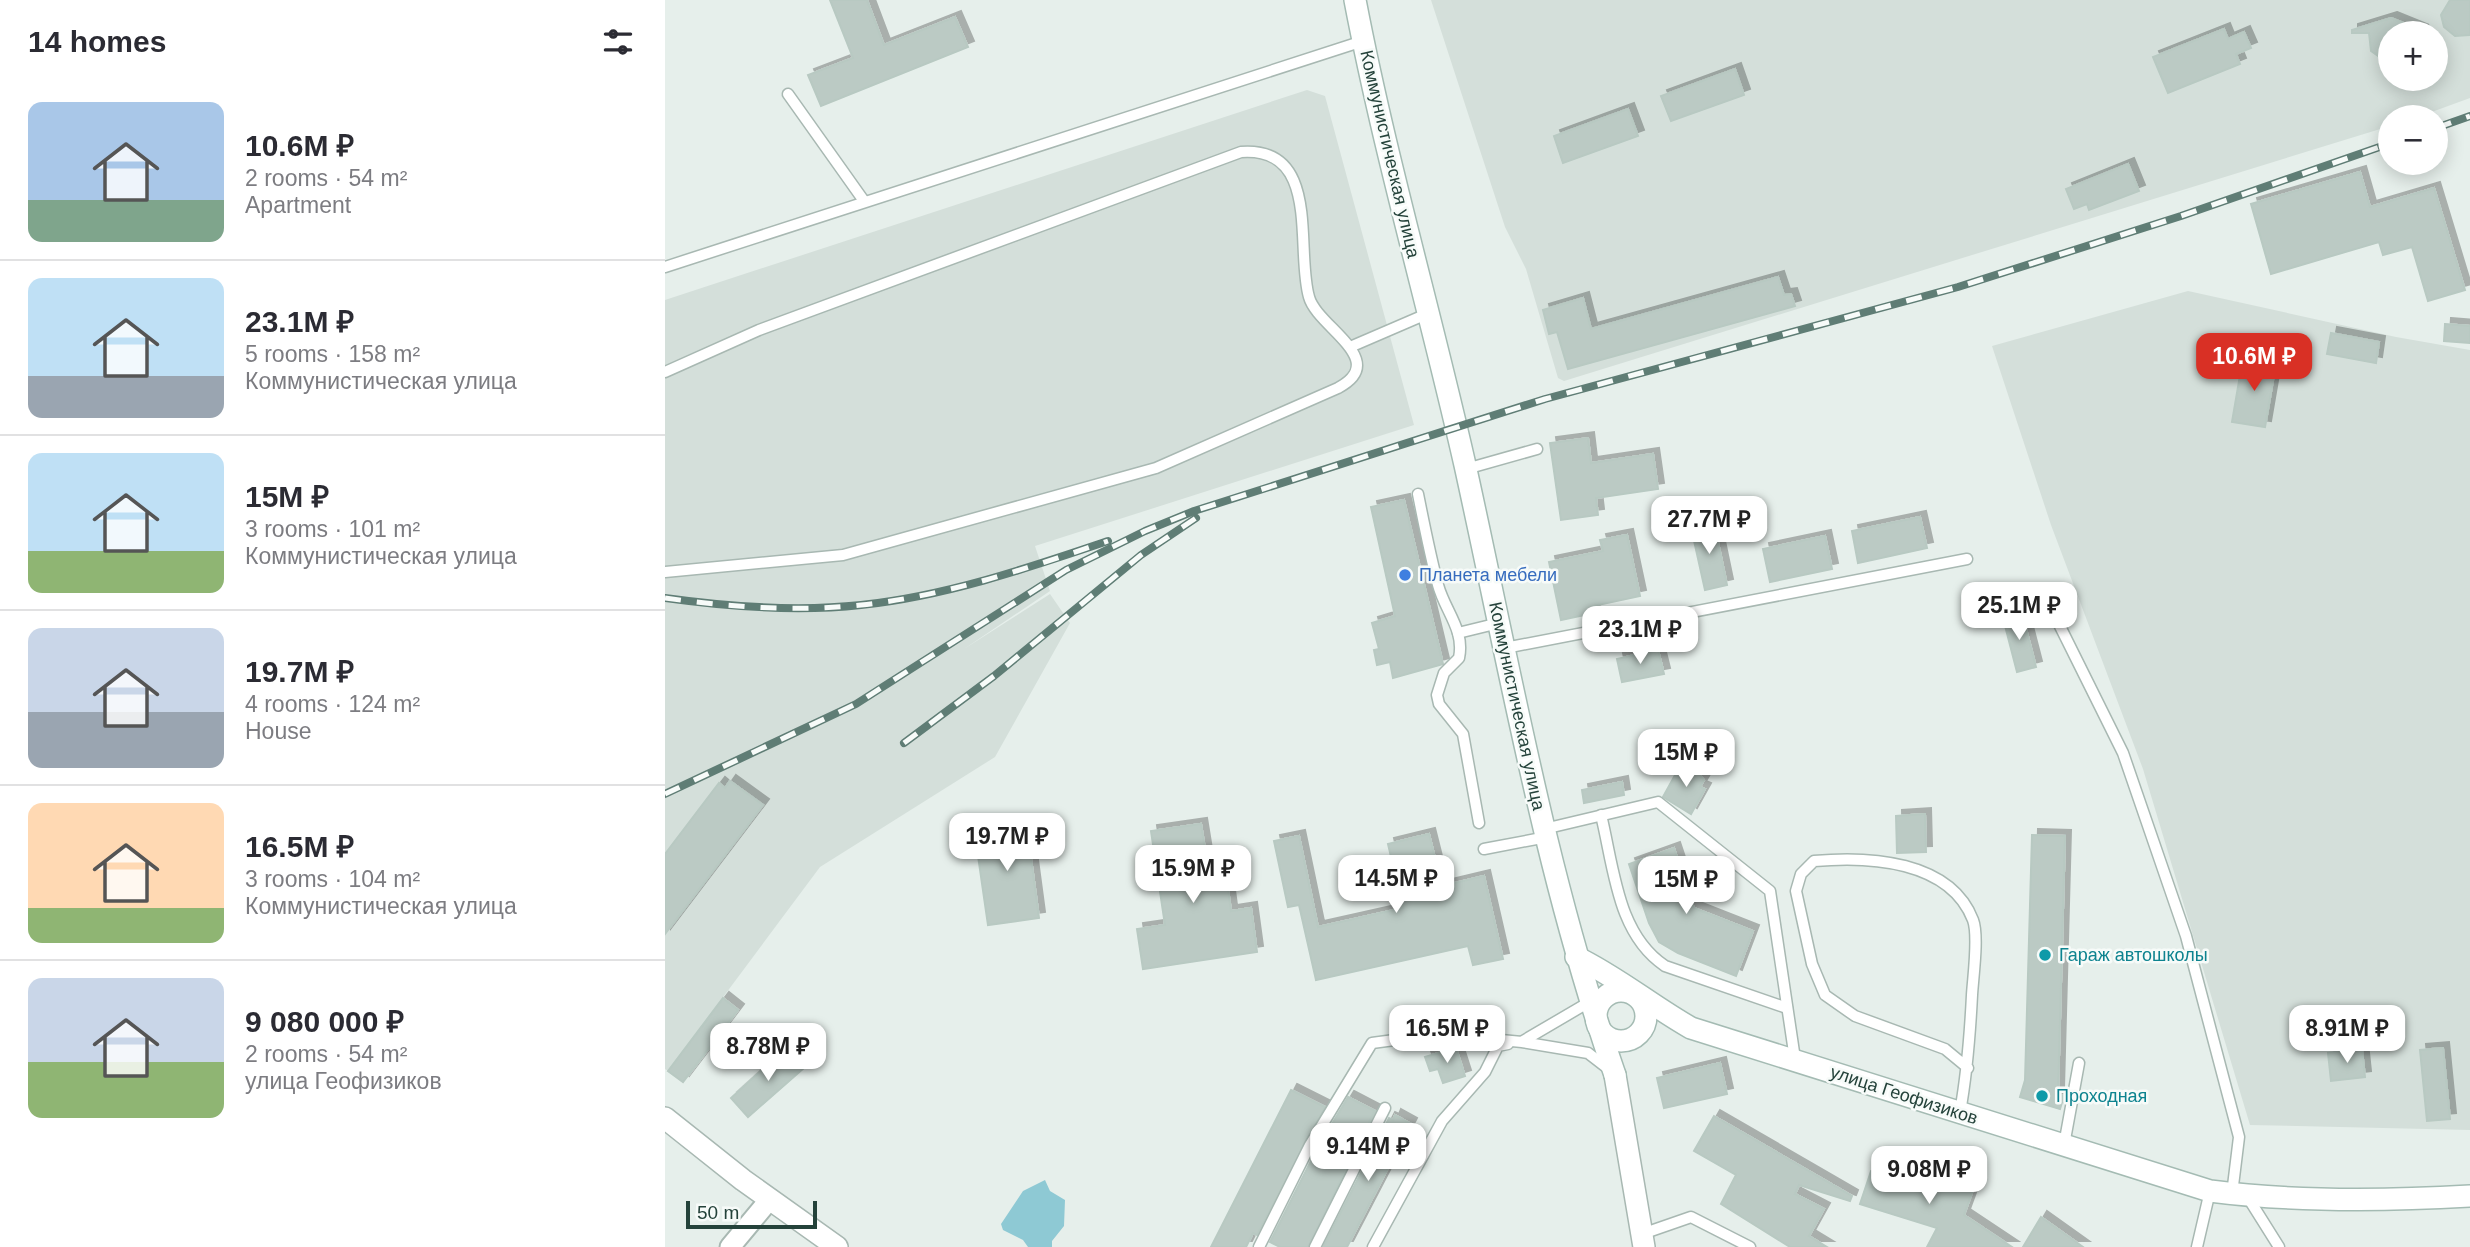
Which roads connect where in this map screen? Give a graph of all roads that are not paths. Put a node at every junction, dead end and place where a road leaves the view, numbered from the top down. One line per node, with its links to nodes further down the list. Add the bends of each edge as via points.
1 (1355, 0): 2 (main road, Коммунистическая улица)
2 (1363, 41): 4 (lane); 6 (main road, Коммунистическая улица)
3 (788, 94): 4 (lane)
4 (864, 201): 5 (lane)
5 (665, 267)
6 (1430, 313): 7 (lane); 10 (main road, Коммунистическая улица)
7 (1350, 347): 8 (lane, via 1315,312 1309,298 1294,180 1272,156 1257,150 1241,152 759,330); 13 (lane, via 1357,368 1347,384 1156,468 843,555)
8 (665, 372)
9 (1537, 449): 10 (lane)
10 (1466, 469): 15 (main road, Коммунистическая улица)
11 (1417, 494): 16 (lane, via 1439,589)
12 (1967, 559): 17 (lane)
13 (665, 572)
14 (2046, 598): 39 (lane, via 2123,753 2186,936 2239,1137)
15 (1499, 623): 16 (lane); 17 (main road, Коммунистическая улица)
16 (1458, 633): 19 (lane, via 1459,658 1444,673 1437,695 1463,734)
17 (1504, 648): 20 (main road, Коммунистическая улица)
18 (1601, 815): 20 (lane); 25 (lane, via 1629,929 1650,957); 25 (lane, via 1658,802 1770,891)
19 (1479, 823)
20 (1545, 833): 21 (lane); 22 (main road, Коммунистическая улица)
21 (1484, 849)
22 (1576, 957): 23 (main road, улица Геофизиков); 24 (main road, Коммунистическая улица)
23 (1639, 998): 26 (main road, via 1624,991 1609,994 1598,1005); 27 (main road, улица Геофизиков); 28 (main road, via 1646,1015 1644,1030)
24 (1592, 1000): 26 (main road, Коммунистическая улица); 29 (lane)
25 (1787, 1008): 30 (lane)
26 (1598, 1024): 28 (main road, via 1611,1040); 33 (main road, Коммунистическая улица)
27 (1691, 1028): 28 (main road, via 1658,1027); 30 (main road, улица Геофизиков)
28 (1637, 1037): 33 (main road, via 1622,1051)
29 (1522, 1042): 33 (lane, via 1588,1053); 45 (lane, via 1439,1034 1372,1043 1310,1145); 47 (lane, via 1498,1046 1485,1072 1442,1121)
30 (1795, 1060): 35 (main road, улица Геофизиков)
31 (2079, 1063): 37 (lane)
32 (1968, 1068): 32 (lane, via 1945,1049 1855,1016 1825,995 1812,964 1796,891 1801,874 1814,861 1838,859 1923,870 1957,895 1974,922); 35 (lane)
33 (1615, 1075): 42 (main road, Коммунистическая улица)
34 (1385, 1108): 46 (lane)
35 (1960, 1113): 37 (main road, улица Геофизиков)
36 (665, 1118): 41 (main road)
37 (2064, 1146): 38 (main road, улица Геофизиков)
38 (2210, 1191): 39 (main road, улица Геофизиков); 49 (lane)
39 (2240, 1195): 40 (main road, улица Геофизиков); 50 (lane)
40 (2470, 1196)
41 (770, 1199): 43 (street); 44 (main road)
42 (1642, 1241): 48 (lane, via 1691,1217)
43 (730, 1247)
44 (837, 1247)
45 (1260, 1247)
46 (1315, 1247)
47 (1373, 1247)
48 (1750, 1247)
49 (2197, 1247)
50 (2279, 1247)

